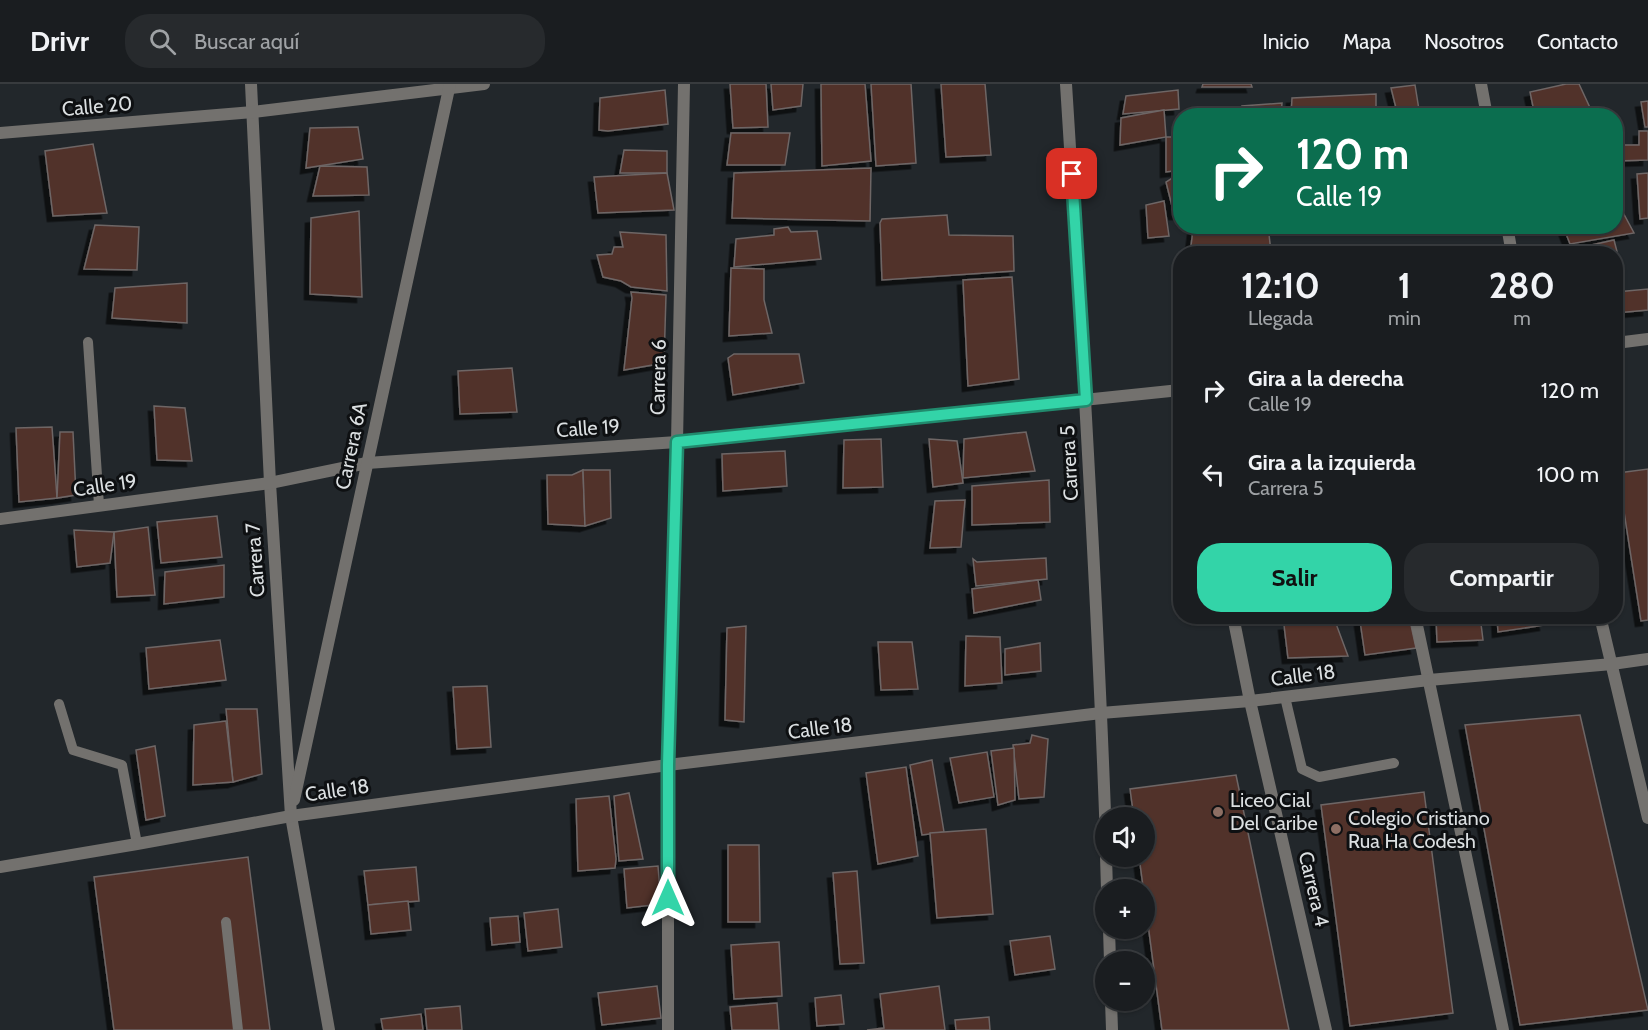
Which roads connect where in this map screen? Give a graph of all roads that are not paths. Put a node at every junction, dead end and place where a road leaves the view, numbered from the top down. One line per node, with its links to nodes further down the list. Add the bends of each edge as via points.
1 (251, 84): 8 (street, Carrera 7)
2 (484, 84): 6 (street, Calle 20)
3 (684, 84): 15 (street, Carrera 6)
4 (1066, 84): 14 (street, Carrera 5)
5 (1481, 84): 7 (street)
6 (449, 86): 8 (street, Calle 20); 16 (street, Carrera 6A)
7 (1486, 108)
8 (253, 112): 9 (street, Calle 20); 17 (street, Carrera 7)
9 (0, 133)
10 (1648, 339): 12 (street)
11 (88, 342): 18 (lane)
12 (1623, 342)
13 (1173, 391): 14 (street, Calle 19)
14 (1086, 400): 15 (street, Calle 19); 29 (street, Carrera 5)
15 (677, 442): 16 (street, Calle 19); 31 (street, Carrera 6)
16 (367, 463): 17 (street, Calle 19); 33 (street, Carrera 6A)
17 (270, 483): 18 (street, Calle 19); 33 (street, Carrera 7)
18 (99, 506): 19 (street, Calle 19)
19 (0, 519)
20 (1235, 624): 27 (street, Carrera 4)
21 (1417, 624): 25 (street)
22 (1602, 624): 24 (street)
23 (1648, 659): 24 (street, Calle 18)
24 (1612, 664): 25 (street, Calle 18); 34 (street)
25 (1429, 680): 26 (street, Calle 18); 44 (street)
26 (1285, 697): 27 (street, Calle 18); 30 (lane, via 1302,769 1319,777)
27 (1250, 701): 29 (street, Calle 18); 43 (street, Carrera 4)
28 (59, 704): 35 (lane, via 73,750 122,765)
29 (1101, 713): 31 (street, Calle 18); 32 (street, Carrera 5)
30 (1394, 763)
31 (668, 765): 33 (street, Calle 18); 41 (street, Carrera 6)
32 (1105, 807)
33 (291, 816): 35 (street, Calle 18); 40 (street, Carrera 7)
34 (1648, 818)
35 (138, 844): 36 (street, Calle 18)
36 (0, 867)
37 (226, 922): 39 (lane)
38 (1111, 1011): 42 (street)
39 (238, 1030)
40 (329, 1030)
41 (668, 1030)
42 (1112, 1030)
43 (1326, 1030)
44 (1503, 1030)

